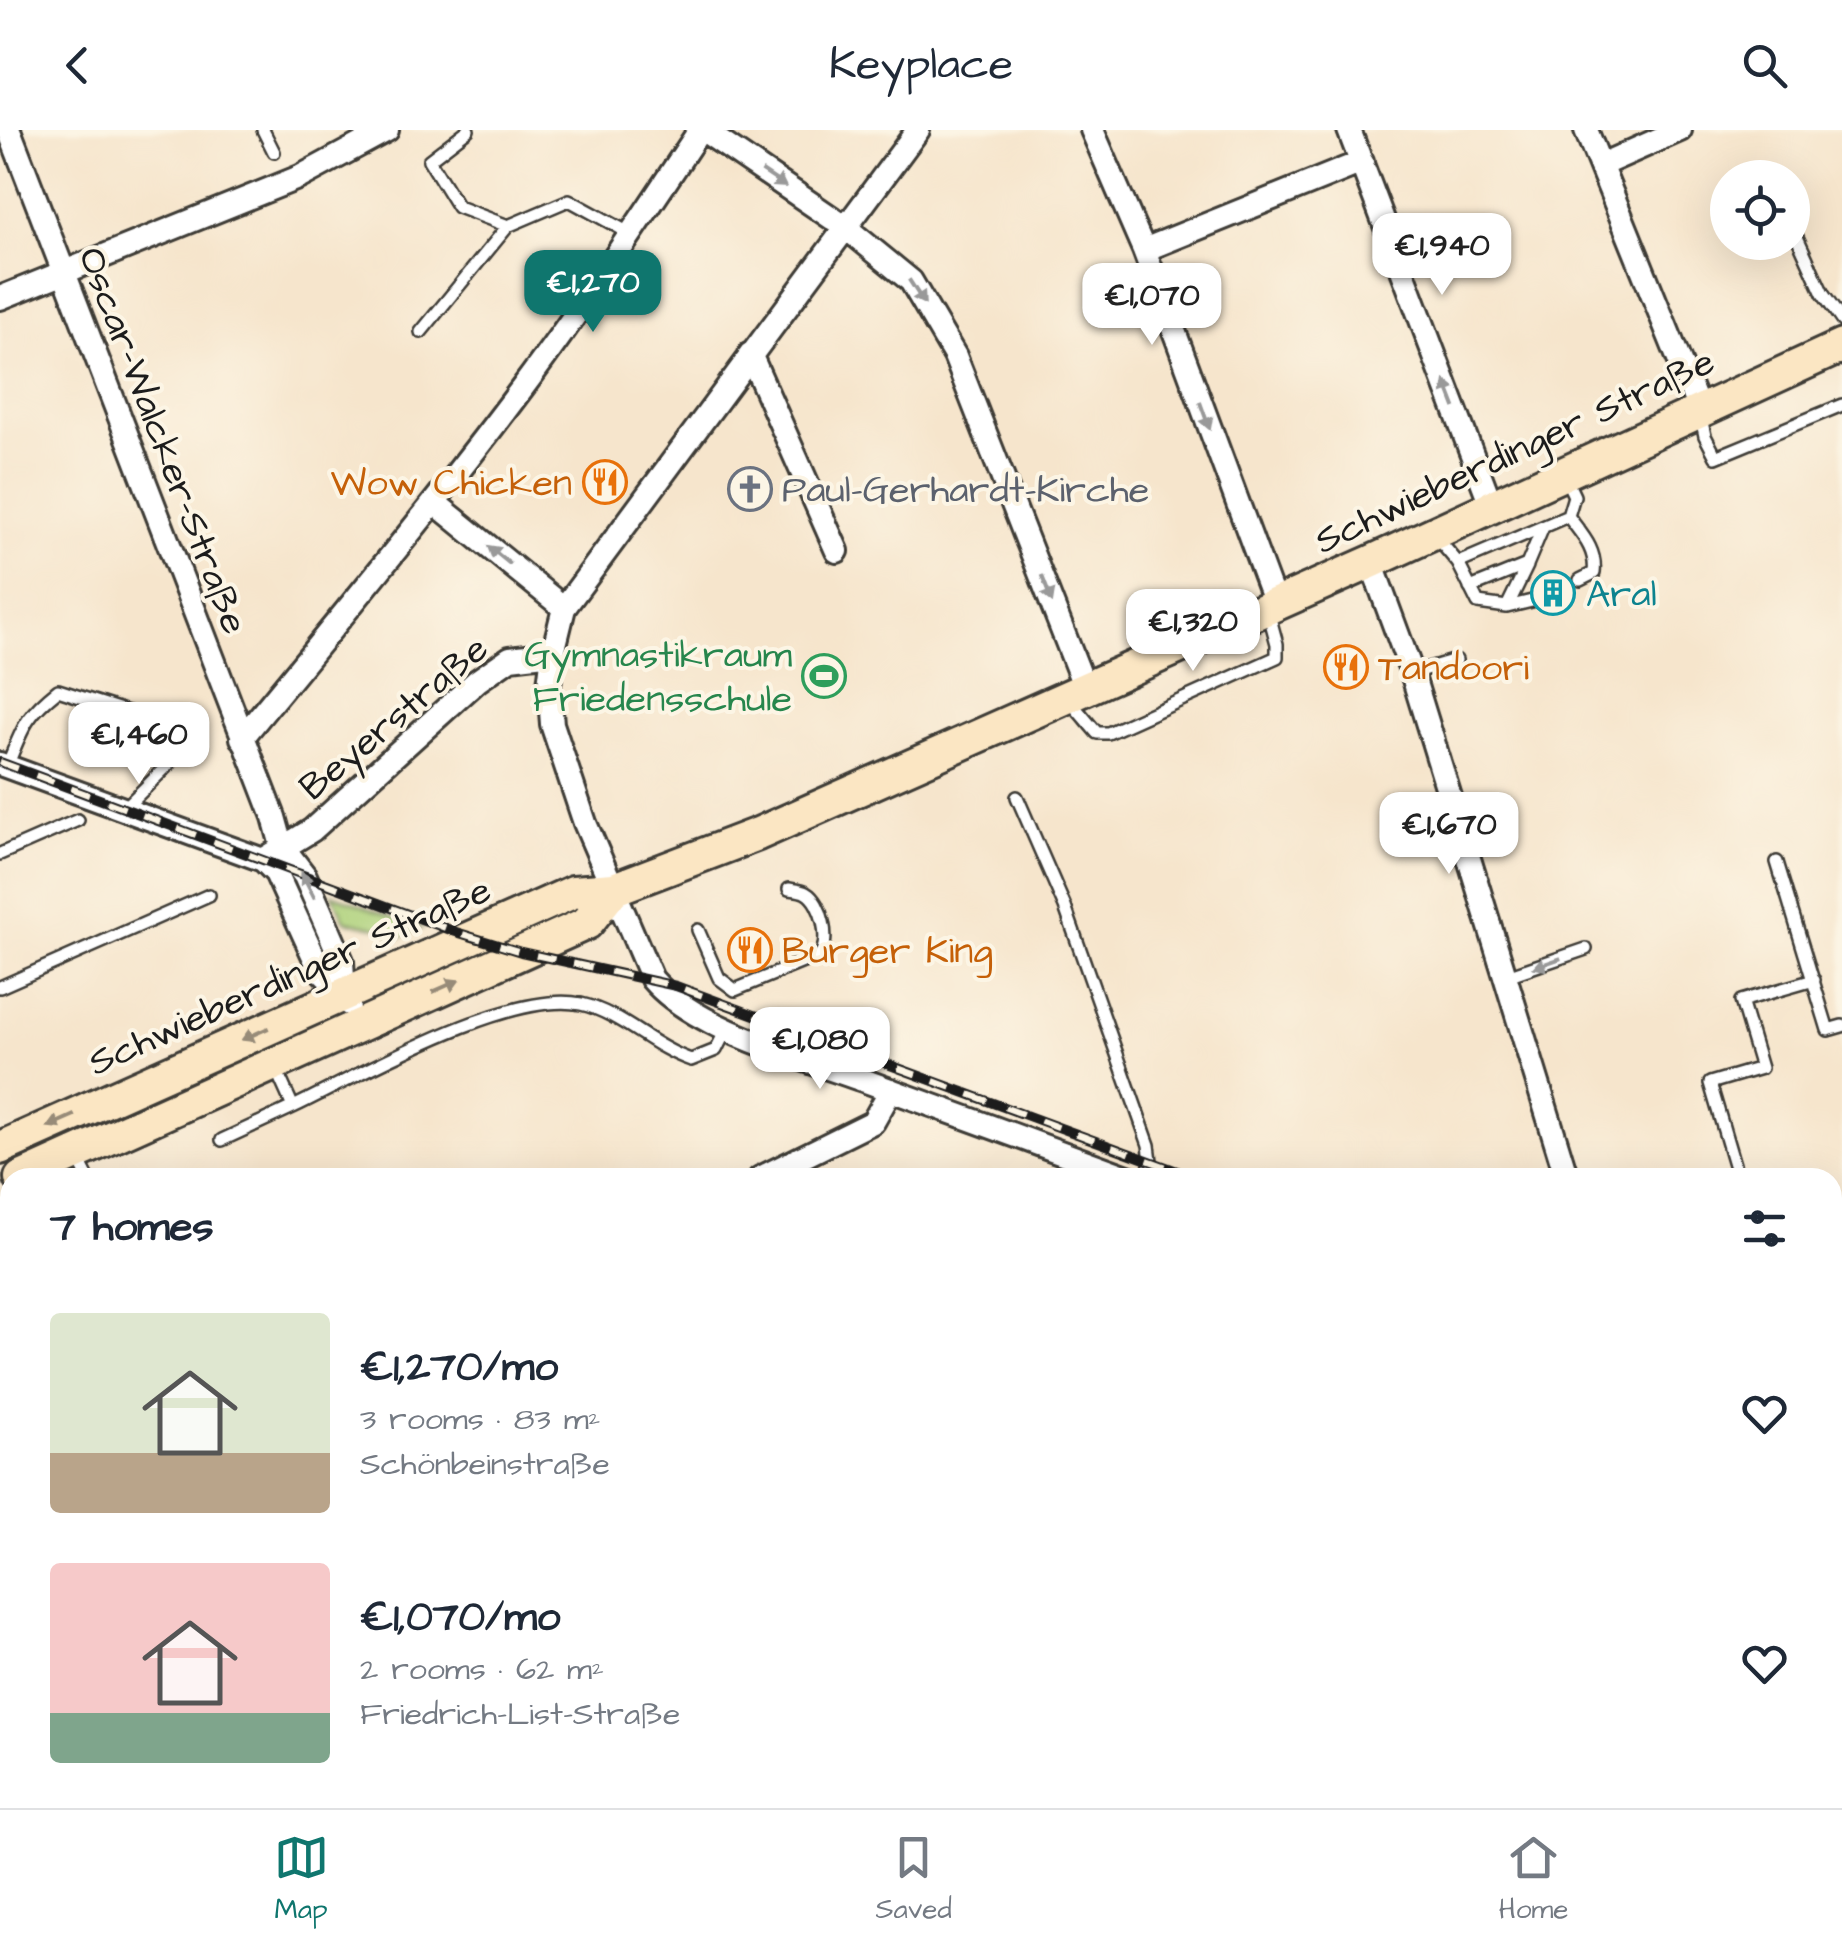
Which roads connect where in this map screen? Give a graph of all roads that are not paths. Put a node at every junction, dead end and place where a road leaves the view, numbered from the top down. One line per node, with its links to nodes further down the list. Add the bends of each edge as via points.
1 (263, 130): 11 (lane)
2 (387, 130): 19 (street, via 300,177)
3 (468, 130): 14 (lane, via 429,160 458,207)
4 (701, 130): 15 (street, one-way to 15); 16 (street)
5 (918, 130): 15 (street)
6 (1092, 130): 17 (street)
7 (1349, 130): 12 (street)
8 (1586, 130): 13 (street)
9 (1680, 130): 13 (street)
10 (12, 131): 19 (street, Oscar-Walcker-Straße)
11 (274, 152)
12 (1362, 162): 17 (street); 29 (street, one-way to 12)
13 (1601, 164): 26 (street)
14 (508, 226): 16 (lane, via 568,200); 22 (lane)
15 (845, 227): 24 (street); 46 (street, one-way to 46, via 911,280 955,356)
16 (631, 234): 28 (street)
17 (1144, 250): 40 (street, one-way to 40)
18 (1807, 260): 21 (lane)
19 (63, 274): 20 (street); 47 (street, Oscar-Walcker-Straße)
20 (0, 298)
21 (1842, 321)
22 (422, 332)
23 (1842, 346): 26 (main road, Schwieberdinger Straße)
24 (750, 354): 33 (street); 42 (street)
25 (1842, 405): 26 (lane, via 1716,458)
26 (1699, 409): 27 (main road, Schwieberdinger Straße)
27 (1564, 473): 29 (main road, Schwieberdinger Straße); 30 (lane, via 1574,496)
28 (435, 503): 42 (street, one-way to 28); 47 (street)
29 (1492, 507): 32 (main road, Schwieberdinger Straße)
30 (1568, 516): 31 (lane); 37 (lane, via 1589,542 1595,564 1594,574)
31 (1543, 527): 35 (lane); 36 (lane)
32 (1433, 533): 34 (main road, Schwieberdinger Straße); 35 (lane)
33 (837, 551)
34 (1370, 562): 40 (main road, Schwieberdinger Straße); 45 (street)
35 (1458, 564): 38 (lane)
36 (1527, 565): 38 (lane); 41 (lane)
37 (1580, 580)
38 (1470, 588): 41 (lane, via 1478,603)
39 (1532, 600): 41 (lane)
40 (1271, 605): 46 (main road, Schwieberdinger Straße); 46 (lane, via 1276,657 1108,733 1097,733)
41 (1507, 607)
42 (564, 608): 43 (street)
43 (552, 654): 52 (street, Beyerstraße, via 510,658 312,830); 55 (street, via 552,724)
44 (1456, 660): 45 (lane)
45 (1412, 673): 60 (street)
46 (1076, 692): 55 (main road, Schwieberdinger Straße, via 758,834)
47 (242, 738): 52 (street, Oscar-Walcker-Straße)
48 (3, 765): 50 (street); 50 (lane, via 33,710 58,690 180,729 169,764)
49 (1017, 797): 75 (lane, via 1065,906 1149,1146)
50 (124, 809): 52 (street)
51 (78, 820): 53 (lane)
52 (272, 853): 63 (street, Oscar-Walcker-Straße, via 305,876 342,961)
53 (0, 854)
54 (1778, 862): 61 (lane)
55 (614, 889): 63 (main road, Schwieberdinger Straße, via 573,892); 64 (main road, Schwieberdinger Straße, one-way to 55, via 587,923); 66 (street, via 652,979 682,1008)
56 (789, 889): 58 (lane, via 812,899 827,931 820,955 735,990 720,978)
57 (210, 895): 62 (lane)
58 (698, 930)
59 (1586, 949): 60 (lane, one-way to 60)
60 (1508, 976): 76 (street)
61 (1814, 980): 65 (lane, via 1828,1030); 77 (lane, via 1741,1001 1761,1068 1710,1083)
62 (0, 987)
63 (344, 994): 64 (street, Oscar-Walcker-Straße); 71 (main road, Schwieberdinger Straße, one-way to 71)
64 (357, 1026): 67 (main road, Schwieberdinger Straße)
65 (1842, 1026)
66 (727, 1028): 68 (street); 69 (lane, via 716,1050 691,1060 584,1005 528,1007 428,1042)
67 (273, 1063): 69 (lane); 72 (main road, Schwieberdinger Straße)
68 (891, 1090): 73 (street, via 873,1122); 74 (street)
69 (294, 1107): 70 (lane)
70 (222, 1140)
71 (0, 1148)
72 (82, 1165)
73 (780, 1168)
74 (1103, 1168)
75 (1149, 1168)
76 (1564, 1168)
77 (1735, 1168)

